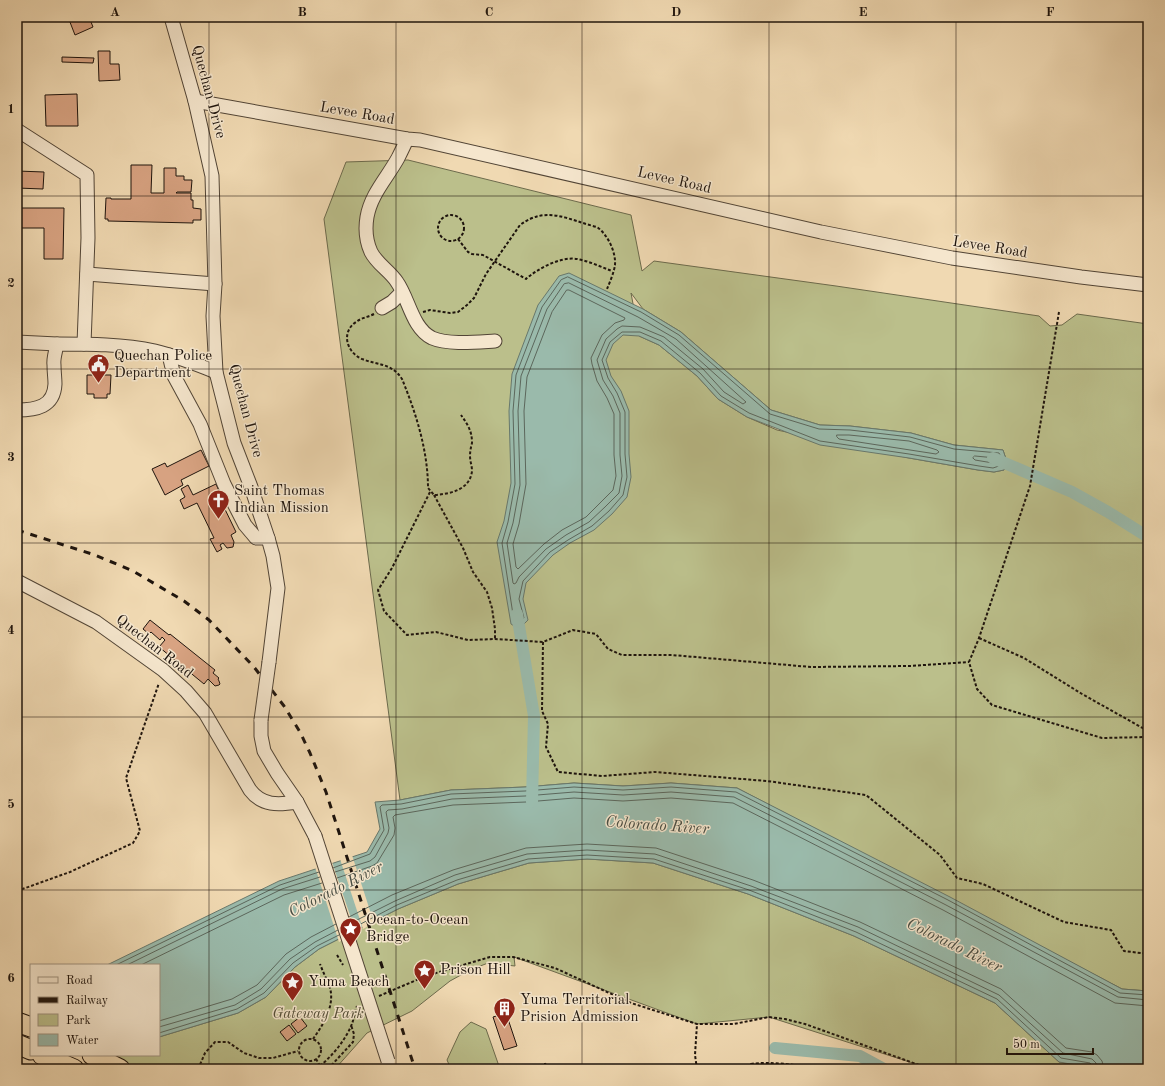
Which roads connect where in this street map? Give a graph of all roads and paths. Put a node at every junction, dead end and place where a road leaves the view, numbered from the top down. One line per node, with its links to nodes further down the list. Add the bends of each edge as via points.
1 (171, 17): 2 (street, Quechan Drive)
2 (195, 101): 4 (street, Levee Road); 8 (street, Quechan Drive, via 212,176)
3 (18, 132): 7 (street, via 87,175)
4 (407, 139): 9 (street, Levee Road, via 944,257); 10 (street, via 398,159 370,204 366,233 372,254 397,282)
5 (458, 239): 5 (path, via 464,229 462,220 455,215 446,215 438,225 439,234 445,240); 6 (path, via 468,252 483,254 526,279 561,260 575,259)
6 (613, 271)
7 (87, 274): 8 (street); 16 (street)
8 (215, 284): 18 (street, Quechan Drive, via 213,316)
9 (1148, 285)
10 (402, 292): 11 (street); 13 (street, via 417,324 430,337 441,341)
11 (382, 308)
12 (1059, 312): 24 (path, via 1030,486)
13 (495, 341)
14 (17, 342): 15 (street)
15 (57, 344): 16 (street); 19 (street, via 53,397 46,405 31,410)
16 (84, 344): 17 (street, via 154,351)
17 (169, 356): 18 (street); 22 (street, via 174,376 200,424 224,484 245,526 256,538)
18 (216, 372): 22 (street, Quechan Drive, via 234,443)
19 (17, 410)
20 (430, 492): 25 (path, via 392,568 378,590 384,611 407,635 436,632 468,640)
21 (434, 495): 25 (path, via 473,572 486,592 492,608)
22 (268, 538): 31 (street, Quechan Drive, bridge, via 278,588 261,736 264,751)
23 (17, 580): 28 (street, Quechan Road, via 96,622)
24 (980, 638): 27 (path); 29 (path, via 1024,658)
25 (495, 639): 26 (path)
26 (543, 642): 27 (path, via 573,630 596,634 608,649 622,655 672,655 811,667 910,666); 33 (path, via 542,711 548,724 546,747 558,772 602,776 655,772 767,781 866,795 940,855 957,878 983,884 1064,922 1111,930 1124,951)
27 (969, 662): 30 (path, via 977,689 992,705 1102,738)
28 (163, 670): 31 (street, Quechan Road, via 205,713 253,795 271,804); 32 (path, via 126,778 140,831 133,843 70,872)
29 (1148, 731)
30 (1148, 737)
31 (297, 802): 48 (street, Quechan Drive, bridge, via 315,836)
32 (17, 891)
33 (1148, 954)
34 (320, 964): 41 (path, via 330,990 329,1010)
35 (377, 997): 38 (path, via 426,976 490,957 513,957 555,968 631,1003)
36 (363, 1003): 39 (path, via 356,1006)
37 (17, 1022): 40 (highway)
38 (697, 1024): 55 (path); 58 (path, via 734,1024 769,1016 785,1019)
39 (351, 1025): 49 (path, via 340,1044); 54 (path, via 353,1042)
40 (30, 1027)
41 (313, 1039): 44 (path, via 303,1041); 47 (path, via 317,1040 321,1047)
42 (17, 1044): 43 (highway)
43 (30, 1050)
44 (298, 1051): 47 (path, via 305,1060); 50 (path, via 273,1058 259,1058 244,1053 228,1042 216,1042 205,1053)
45 (44, 1056): 51 (highway)
46 (94, 1056): 52 (highway)
47 (316, 1059): 49 (path)
48 (389, 1065)
49 (320, 1066): 53 (path)
50 (198, 1068)
51 (74, 1069)
52 (120, 1069)
53 (316, 1069)
54 (328, 1069)
55 (697, 1069)
56 (750, 1069): 57 (path, via 751,1064 759,1063)
57 (817, 1069)
58 (927, 1069)

